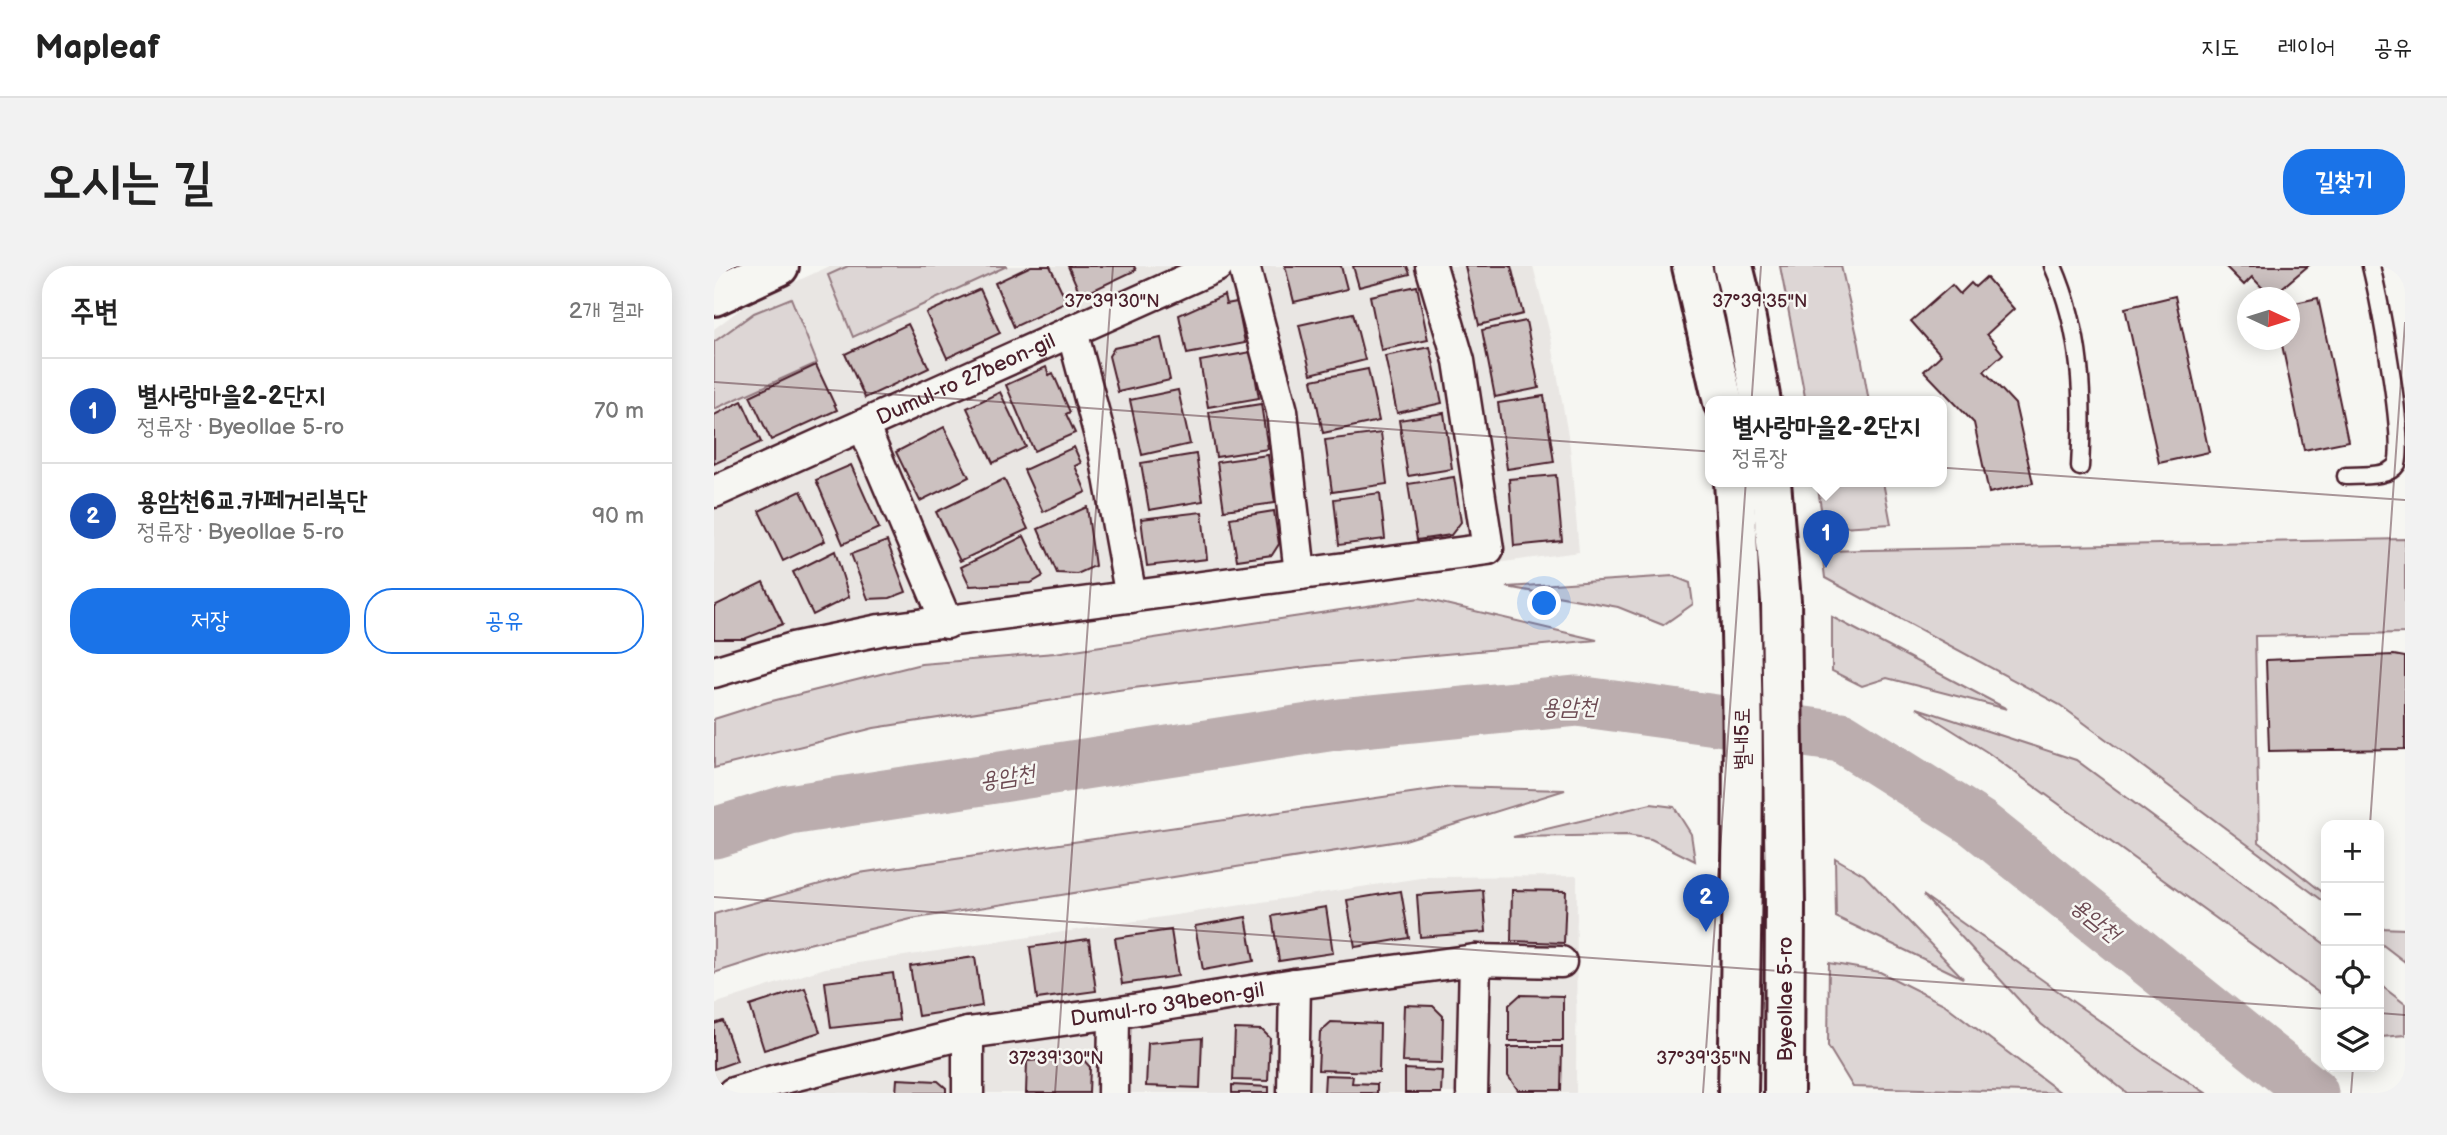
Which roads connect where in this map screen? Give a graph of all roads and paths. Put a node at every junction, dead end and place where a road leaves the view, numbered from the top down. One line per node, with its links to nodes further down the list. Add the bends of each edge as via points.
1 (779, 266): 9 (street)
2 (1217, 266): 10 (street, Dumul-ro 27beon-gil)
3 (1244, 266): 19 (street, via 1282,411)
4 (1431, 266): 19 (street, via 1459,361 1488,549)
5 (1692, 266): 11 (street)
6 (1733, 266): 12 (street)
7 (2053, 266): 14 (lane, via 2078,345 2083,414)
8 (2371, 266): 15 (lane, via 2404,419 2402,452 2397,466 2384,474)
9 (714, 296)
10 (1072, 331): 13 (street, Dumul-ro 27beon-gil); 20 (street, via 1105,455)
11 (1722, 396)
12 (1760, 396)
13 (863, 425): 18 (street, Dumul-ro 27beon-gil); 21 (street)
14 (2080, 467)
15 (2346, 476)
16 (1734, 487): 23 (street, 별내5로, via 1742,587)
17 (1771, 487): 24 (street, 별내5로, via 1781,601)
18 (714, 492)
19 (1300, 574): 20 (street)
20 (1131, 597): 21 (street)
21 (947, 623): 22 (street, via 880,630 793,648)
22 (714, 672)
23 (1742, 892): 36 (street, Byeollae 5-ro)
24 (1785, 904): 37 (street, Byeollae 5-ro)
25 (1475, 960): 26 (street, Dumul-ro 39beon-gil); 27 (street, Dumul-ro 39beon-gil); 35 (street)
26 (1561, 962)
27 (1295, 984): 28 (street, Dumul-ro 39beon-gil); 34 (street)
28 (1114, 1013): 29 (street, Dumul-ro 39beon-gil); 33 (street)
29 (968, 1033): 30 (street, Dumul-ro 39beon-gil); 32 (street)
30 (776, 1086): 31 (street, Dumul-ro 39beon-gil)
31 (733, 1093)
32 (968, 1093)
33 (1113, 1093)
34 (1293, 1093)
35 (1472, 1093)
36 (1738, 1093)
37 (1784, 1093)

